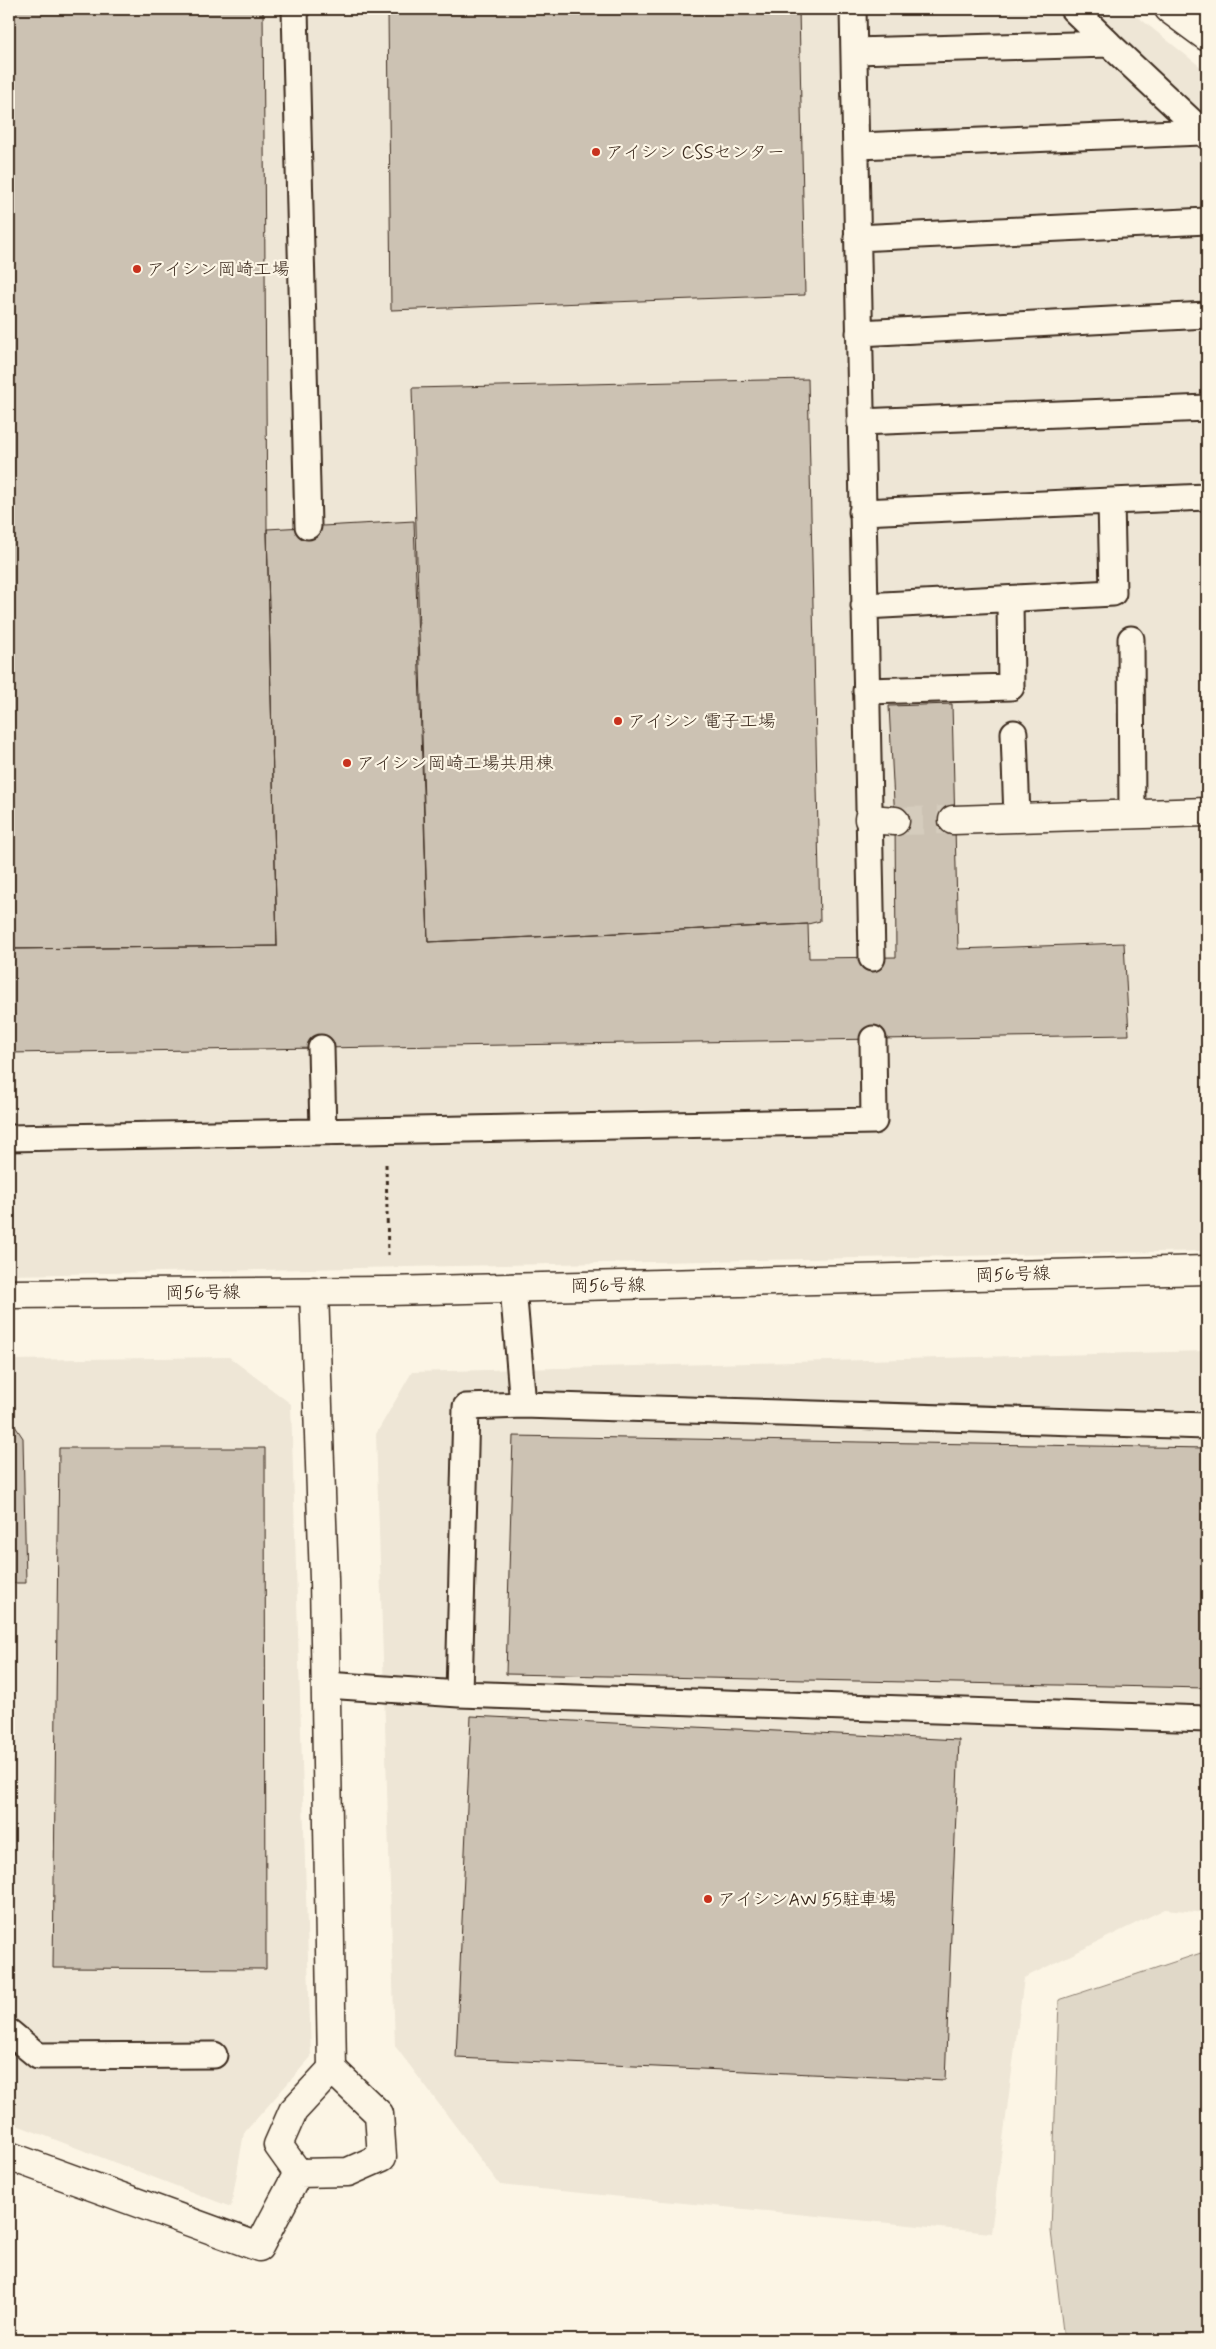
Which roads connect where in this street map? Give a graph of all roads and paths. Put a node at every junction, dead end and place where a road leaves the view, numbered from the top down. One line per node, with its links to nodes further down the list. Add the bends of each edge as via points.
1 (295, 9): 19 (lane)
2 (853, 9): 7 (lane)
3 (1073, 9): 6 (lane)
4 (1169, 9): 5 (street)
5 (1207, 37)
6 (1109, 44): 7 (lane); 8 (lane)
7 (854, 51): 9 (lane)
8 (1205, 134): 9 (lane)
9 (858, 146): 11 (lane)
10 (1207, 220): 11 (lane)
11 (857, 238): 13 (lane)
12 (1207, 315): 13 (lane)
13 (859, 332): 15 (lane)
14 (1207, 408): 15 (lane)
15 (860, 422): 18 (lane)
16 (1207, 497): 17 (lane)
17 (1111, 501): 18 (lane); 20 (lane, via 1113,593)
18 (862, 512): 21 (lane)
19 (308, 526)
20 (1010, 599): 21 (lane); 23 (lane, via 1010,687)
21 (864, 606): 23 (lane)
22 (1131, 639): 26 (lane)
23 (866, 691): 28 (lane)
24 (1014, 733): 27 (lane)
25 (1207, 812): 26 (street)
26 (1132, 814): 27 (street)
27 (1017, 818): 29 (street)
28 (869, 819): 30 (street); 31 (lane)
29 (953, 820)
30 (895, 821)
31 (872, 958)
32 (873, 1040): 34 (lane, via 874,1120)
33 (321, 1048): 35 (lane)
34 (385, 1130): 35 (lane); 40 (path)
35 (323, 1131): 36 (lane)
36 (9, 1138)
37 (1207, 1270): 38 (street, 岡56号線)
38 (513, 1287): 40 (street, 岡56号線); 42 (lane)
39 (314, 1291): 40 (street, 岡56号線); 41 (street, 岡56号線); 44 (street)
40 (389, 1291)
41 (9, 1294)
42 (523, 1405): 43 (lane); 45 (lane, via 466,1407)
43 (1207, 1426)
44 (326, 1685): 45 (lane); 49 (street)
45 (459, 1694): 46 (lane)
46 (1207, 1719)
47 (9, 2032): 48 (lane, via 38,2056)
48 (214, 2054)
49 (332, 2069): 51 (street, via 294,2111 278,2145); 51 (street, via 379,2114 382,2157 348,2172)
50 (9, 2156): 51 (street, via 259,2247)
51 (298, 2173)

